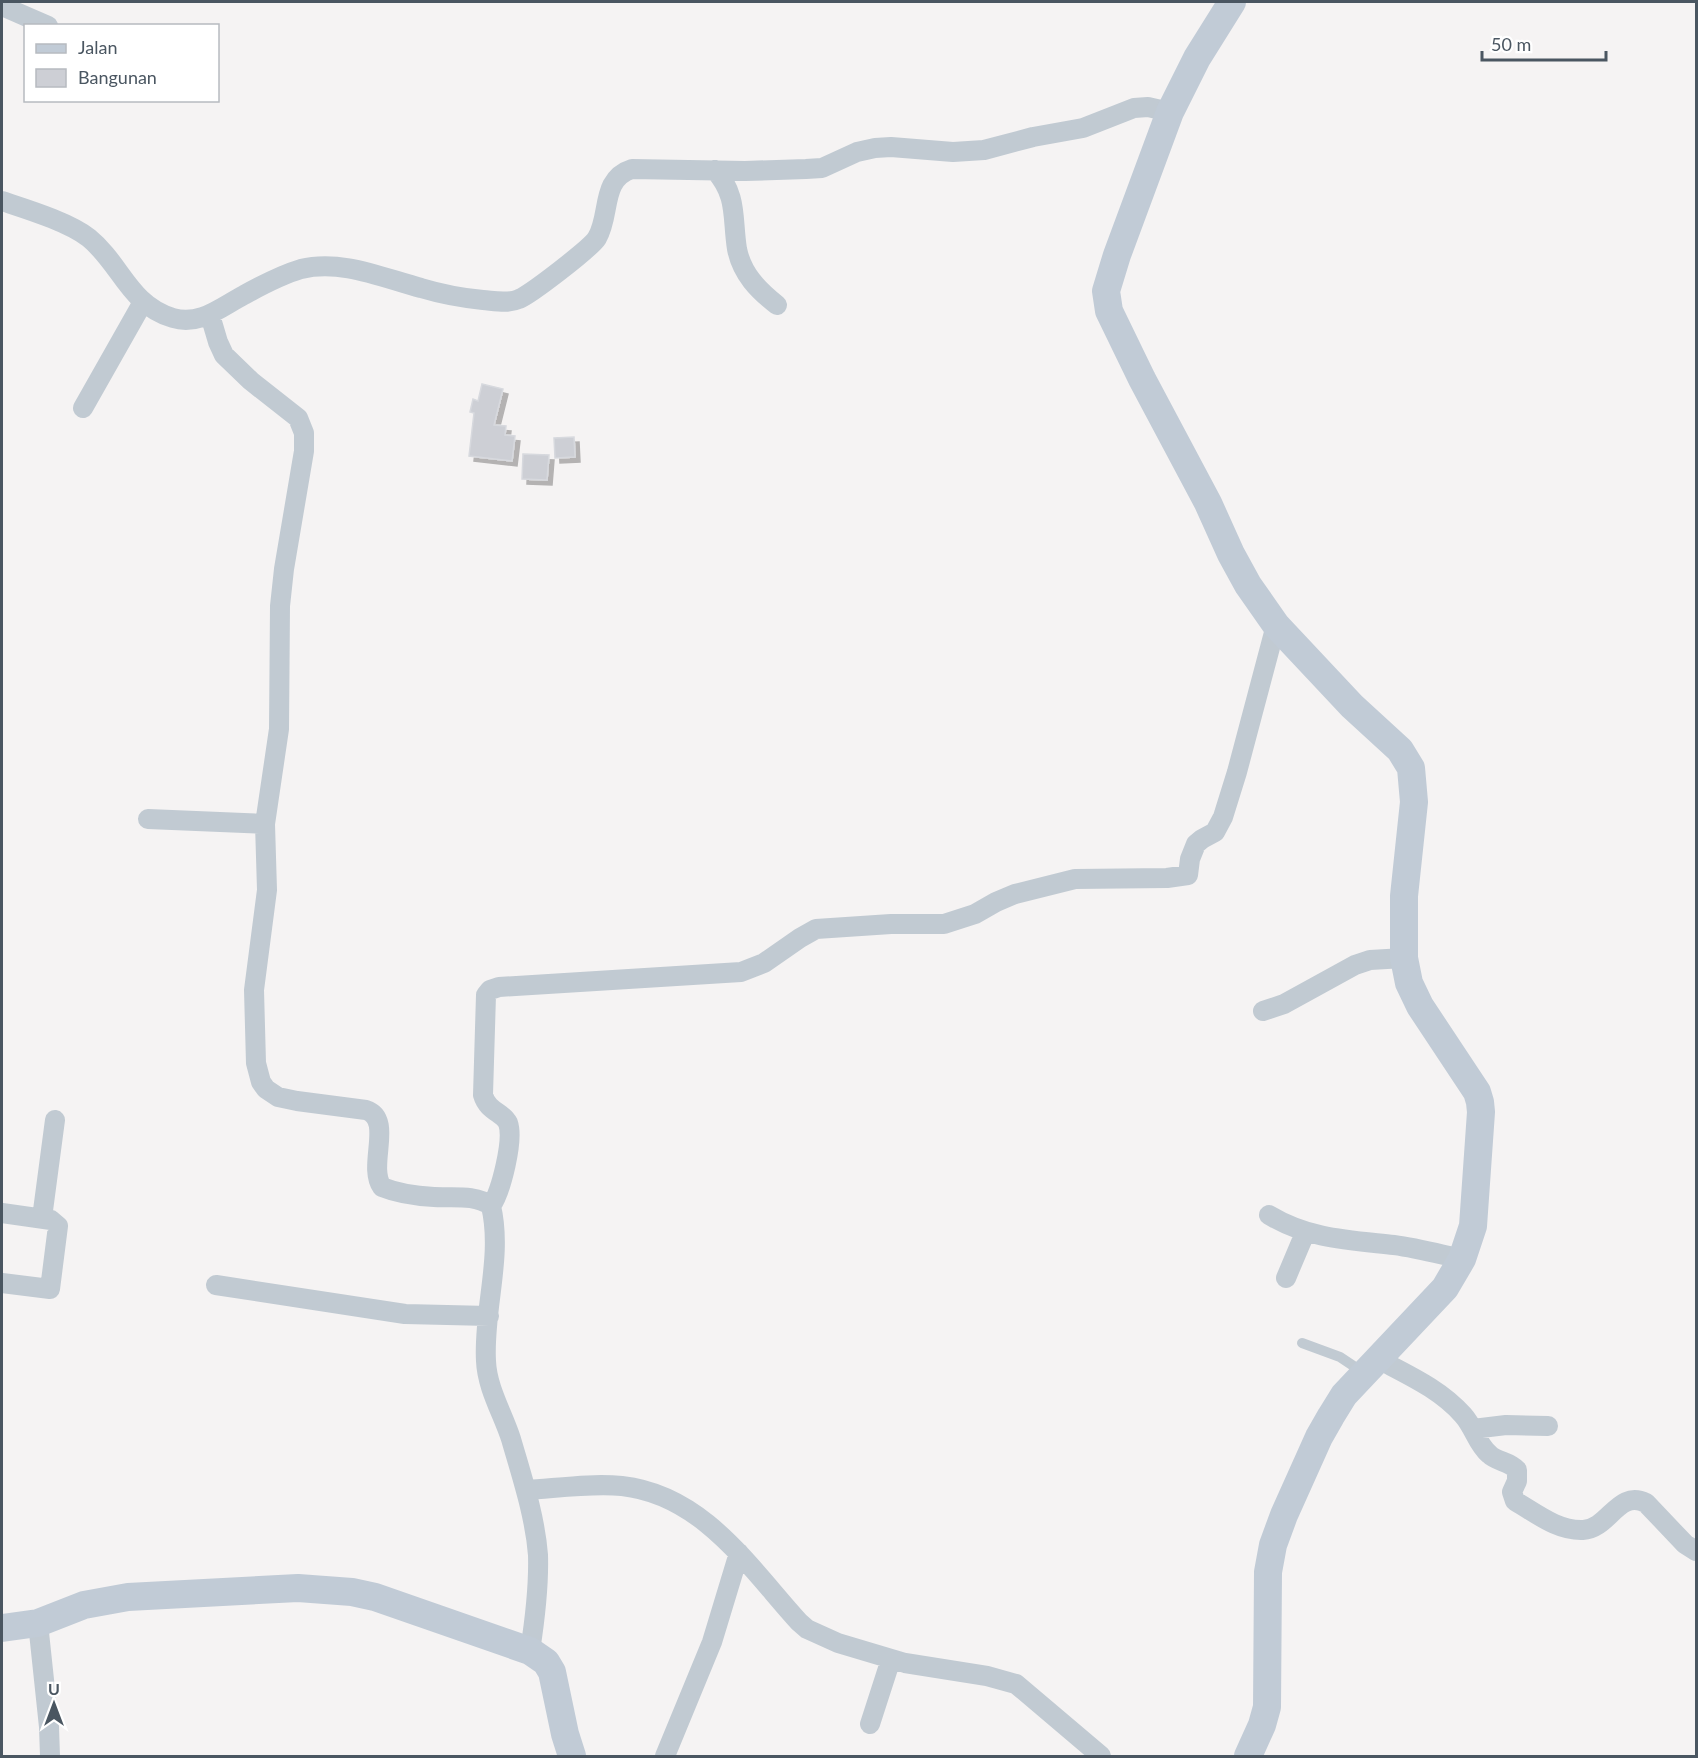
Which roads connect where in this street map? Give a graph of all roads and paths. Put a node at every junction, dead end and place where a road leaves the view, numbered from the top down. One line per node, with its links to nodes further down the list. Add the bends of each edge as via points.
1 (1232, 2): 4 (street)
2 (2, 6): 3 (street)
3 (43, 24)
4 (1170, 112): 5 (street, via 1134,108 1083,128 984,150 883,148 857,152 822,168); 11 (street, via 1117,255 1106,291 1109,311 1240,570)
5 (715, 170): 8 (street, via 729,191 737,251 745,269 752,283); 9 (street, via 632,169 618,175 608,194 600,230 590,246 518,300 500,302 452,296 349,268 318,267 269,282)
6 (2, 201): 7 (street, via 89,238)
7 (143, 302): 9 (street, via 174,319); 10 (street)
8 (777, 305)
9 (210, 315): 13 (street, via 225,355 298,418 304,433 281,589 279,729)
10 (83, 408)
11 (1276, 625): 14 (street, via 1352,706 1400,750 1411,768 1414,802 1405,878); 17 (street, via 1223,818 1215,832 1196,844 1188,875 1075,879 1016,894 944,924 816,929 764,963 741,972 490,990 486,995 483,1095 489,1106 506,1120 509,1132 505,1167)
12 (148, 819): 13 (street)
13 (265, 824): 17 (street, via 267,890 254,990 256,1063 261,1082 278,1097 366,1110 376,1115 377,1176 382,1186 412,1195 480,1200)
14 (1404, 958): 15 (street, via 1355,965 1284,1004); 22 (street, via 1409,983 1420,1006 1480,1102 1473,1226)
15 (1263, 1011)
16 (55, 1120): 20 (street)
17 (491, 1206): 26 (street, via 494,1246)
18 (2, 1213): 20 (street)
19 (1269, 1215): 21 (street)
20 (42, 1218): 24 (street, via 58,1226 50,1289)
21 (1305, 1233): 22 (street); 23 (street)
22 (1462, 1258): 28 (street, via 1445,1288)
23 (1286, 1278)
24 (2, 1283)
25 (216, 1285): 26 (street, via 405,1314)
26 (489, 1316): 31 (street, via 487,1373)
27 (1302, 1343): 28 (lane)
28 (1371, 1366): 30 (street, via 1431,1388 1459,1410); 43 (street, via 1344,1395 1319,1437 1273,1545 1268,1572 1267,1707)
29 (1548, 1426): 30 (street)
30 (1473, 1429): 32 (street, via 1488,1454 1517,1470 1512,1492 1515,1501 1554,1524 1567,1529 1591,1529 1627,1501 1640,1500)
31 (526, 1490): 33 (street, via 604,1485 644,1490 686,1507); 36 (street, via 538,1563)
32 (1696, 1551)
33 (739, 1553): 37 (street, via 807,1629); 41 (street, via 712,1642)
34 (38, 1623): 35 (street); 36 (street, via 84,1605 118,1599 328,1589 375,1598); 39 (street)
35 (2, 1628)
36 (530, 1651): 40 (street, via 546,1662 552,1672)
37 (891, 1659): 38 (street); 42 (street, via 1016,1684)
38 (870, 1724)
39 (50, 1756)
40 (572, 1756)
41 (665, 1756)
42 (1101, 1756)
43 (1248, 1756)

